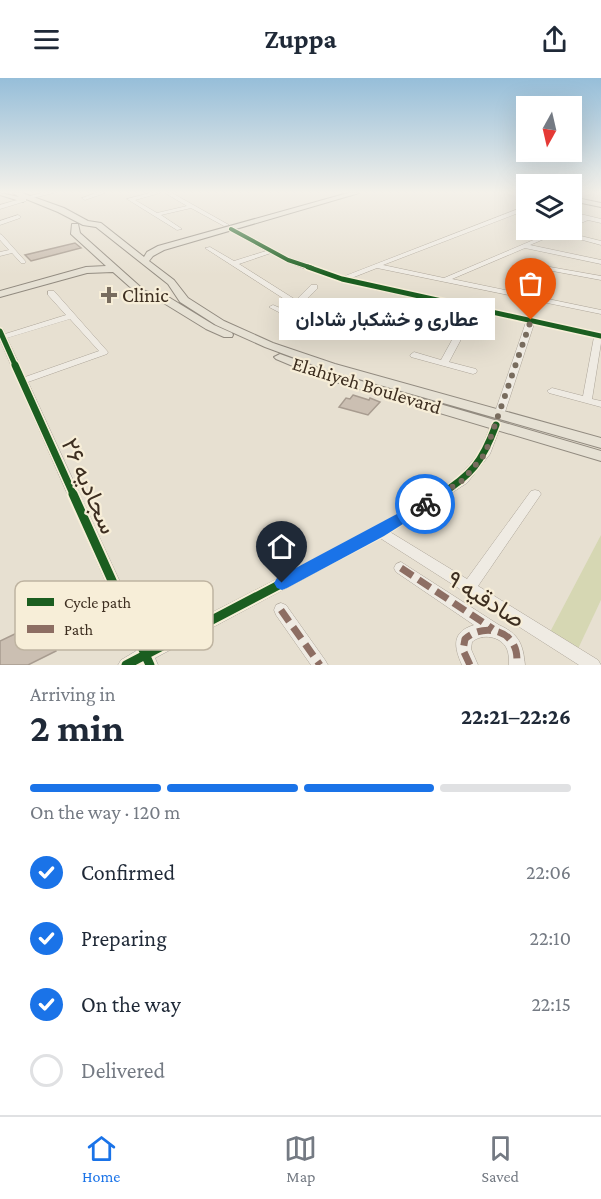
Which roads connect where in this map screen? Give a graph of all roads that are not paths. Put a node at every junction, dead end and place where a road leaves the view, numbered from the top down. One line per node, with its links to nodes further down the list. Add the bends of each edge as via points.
1 (65, 220): 12 (main road)
2 (81, 220): 8 (main road)
3 (165, 220): 11 (street)
4 (217, 220): 9 (street)
5 (251, 220): 9 (main road)
6 (254, 220): 9 (main road)
7 (494, 220): 30 (street)
8 (86, 223): 10 (main road); 12 (main road)
9 (229, 227): 19 (main road); 22 (street)
10 (103, 228): 12 (main road); 17 (main road, Elahiyeh Boulevard)
11 (179, 229)
12 (76, 230): 24 (main road)
13 (0, 236): 21 (street)
14 (582, 238): 16 (street)
15 (537, 240): 18 (street)
16 (601, 243)
17 (125, 245): 19 (main road); 25 (main road, Elahiyeh Boulevard)
18 (523, 246): 27 (street); 35 (street)
19 (146, 248): 25 (main road)
20 (208, 248): 28 (street)
21 (14, 251): 23 (street); 26 (street)
22 (272, 251): 28 (street); 34 (street)
23 (0, 254)
24 (98, 254): 29 (main road); 32 (main road)
25 (145, 261): 36 (main road, Elahiyeh Boulevard)
26 (23, 262)
27 (601, 262)
28 (233, 264): 43 (street)
29 (91, 265): 32 (main road); 38 (main road); 41 (main road)
30 (377, 266): 34 (street); 35 (street)
31 (533, 266): 33 (street)
32 (115, 269): 40 (main road)
33 (601, 278)
34 (342, 279): 46 (street)
35 (445, 280): 47 (street)
36 (171, 282): 40 (main road, via 170,287 160,292); 42 (main road, Elahiyeh Boulevard)
37 (314, 287): 45 (street)
38 (0, 288)
39 (51, 293): 48 (street)
40 (142, 293): 44 (main road, Elahiyeh Boulevard)
41 (0, 294)
42 (180, 296): 44 (main road); 59 (main road, Elahiyeh Boulevard, via 220,323 269,345)
43 (289, 299): 45 (street); 45 (street, via 273,308 286,314)
44 (166, 300): 59 (main road, Elahiyeh Boulevard, via 210,327 323,374)
45 (297, 304)
46 (474, 308): 49 (street); 53 (street)
47 (601, 312)
48 (71, 316): 50 (street); 55 (street, via 104,352)
49 (531, 320): 51 (street); 59 (street)
50 (1, 334): 55 (street, سجادیه ۲۶)
51 (600, 336): 57 (street)
52 (414, 355): 53 (street)
53 (444, 363): 54 (street)
54 (473, 370)
55 (22, 381): 65 (street, سجادیه ۲۶)
56 (552, 391): 57 (street)
57 (587, 400): 58 (street)
58 (601, 404)
59 (498, 420): 60 (main road, Elahiyeh Boulevard); 61 (main road, Elahiyeh Boulevard); 63 (street, via 485,454 463,480)
60 (601, 443)
61 (601, 456)
62 (535, 494): 66 (street)
63 (380, 532): 66 (street, صادقیه ۹); 68 (street)
64 (401, 567): 69 (street)
65 (112, 581)
66 (469, 588): 76 (street, صادقیه ۹)
67 (281, 610): 73 (street)
68 (213, 624)
69 (493, 629): 74 (street, via 479,628 468,633 463,644); 75 (street, via 516,649)
70 (165, 650): 71 (street)
71 (147, 660): 72 (street)
72 (126, 665)
73 (320, 665)
74 (470, 665)
75 (517, 665)
76 (593, 665)

